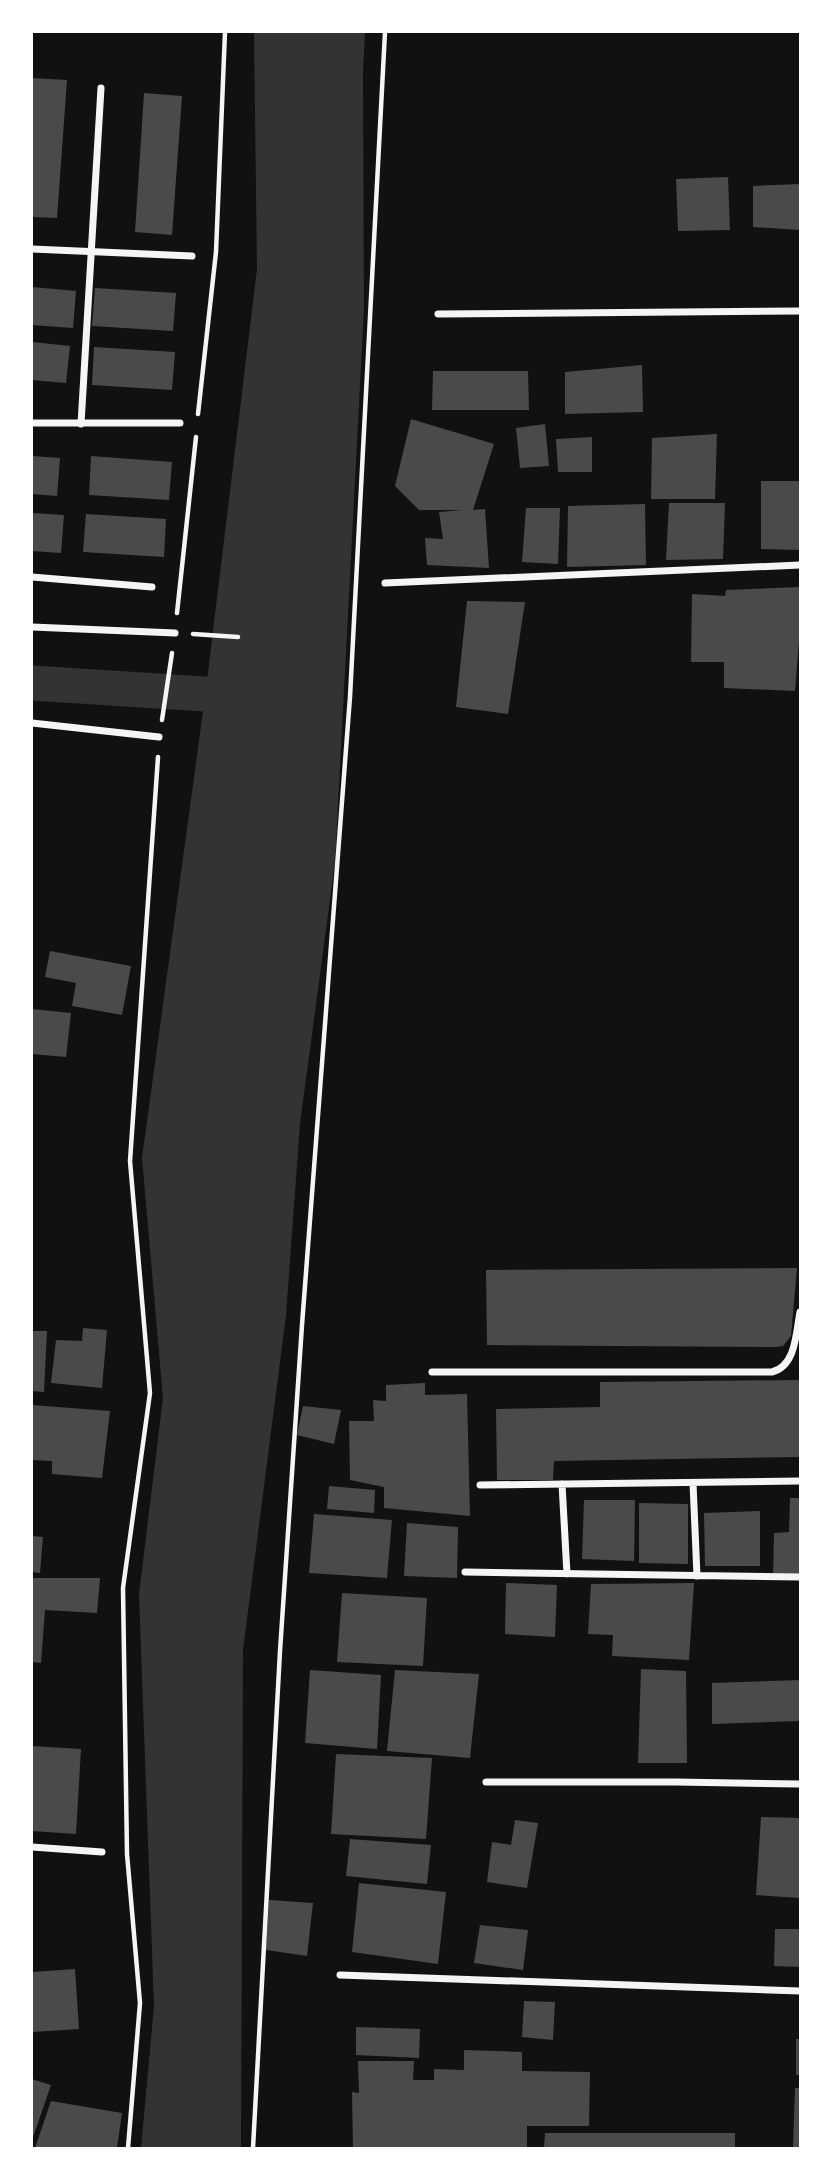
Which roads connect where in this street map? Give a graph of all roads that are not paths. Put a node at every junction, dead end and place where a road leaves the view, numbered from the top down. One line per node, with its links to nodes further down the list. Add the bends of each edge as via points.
1 (101, 88): 3 (street)
2 (32, 249): 3 (street)
3 (92, 252): 4 (street); 9 (street)
4 (191, 256)
5 (800, 311): 6 (street)
6 (438, 314)
7 (32, 422): 9 (street)
8 (180, 423): 9 (street)
9 (81, 424)
10 (800, 565): 12 (street)
11 (32, 577): 13 (street)
12 (385, 583)
13 (152, 587)
14 (32, 627): 15 (street)
15 (174, 635)
16 (32, 723): 17 (street)
17 (159, 736)
18 (800, 1312): 19 (street, via 789,1363 772,1372)
19 (432, 1372)
20 (800, 1481): 21 (street)
21 (693, 1483): 22 (street); 26 (street)
22 (562, 1484): 23 (street); 25 (street)
23 (480, 1485)
24 (466, 1572): 25 (street)
25 (568, 1574): 26 (street)
26 (697, 1576): 27 (street)
27 (800, 1577)
28 (486, 1782): 29 (street)
29 (800, 1784)
30 (32, 1847): 31 (street)
31 (102, 1852)
32 (340, 1975): 33 (street)
33 (800, 1991)

